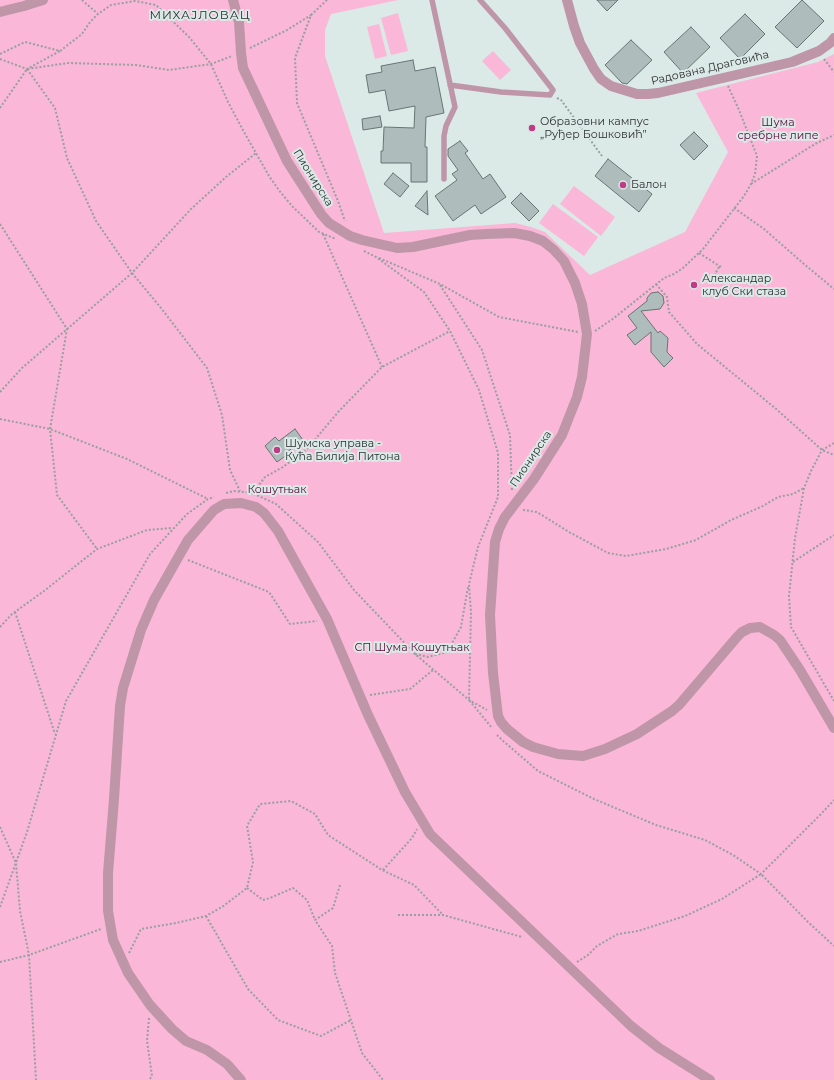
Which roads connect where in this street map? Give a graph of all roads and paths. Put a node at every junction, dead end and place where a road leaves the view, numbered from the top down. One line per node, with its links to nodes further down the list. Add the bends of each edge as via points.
1 (43, 0): 8 (street)
2 (82, 0): 9 (path)
3 (233, 0): 14 (street, Пионирска, via 239,22)
4 (327, 0): 10 (path)
5 (432, 0): 21 (lane)
6 (480, 0): 22 (lane, via 553,90)
7 (567, 0): 20 (street, Радована Драговића, via 574,26 588,59 601,79 611,86 637,94 648,94)
8 (0, 12)
9 (98, 14): 12 (path, via 82,34); 17 (path, via 112,5 135,1 156,5 189,37)
10 (311, 15): 14 (path); 32 (path, via 295,58 297,103)
11 (834, 38): 13 (street, Радована Драговића)
12 (60, 51): 15 (path, via 25,42); 18 (path)
13 (819, 51): 19 (path); 20 (street, Радована Драговића, via 792,62)
14 (241, 53): 17 (path); 32 (street, Пионирска, via 243,68 287,161 321,214 329,223)
15 (0, 54)
16 (0, 59): 18 (path)
17 (211, 64): 18 (path, via 169,70 136,65 68,63); 25 (path)
18 (27, 69): 23 (path); 37 (path, via 55,108 67,158 96,221)
19 (834, 72)
20 (724, 78): 28 (path, via 740,110 757,156)
21 (450, 85): 22 (lane); 27 (lane, via 455,107 444,136)
22 (550, 95): 26 (path, via 561,100)
23 (0, 108)
24 (834, 135): 28 (path)
25 (256, 153): 31 (path, via 269,176 293,208); 37 (path, via 191,209)
26 (602, 156)
27 (444, 179)
28 (751, 184): 29 (path)
29 (734, 208): 35 (path); 41 (path, via 764,229)
30 (0, 224): 42 (path)
31 (323, 234): 33 (path); 45 (path)
32 (350, 236): 44 (street, Пионирска, via 397,248 486,234 514,233 543,241 564,261 570,272 582,304)
33 (336, 240)
34 (363, 251): 36 (path)
35 (699, 253): 38 (path, via 720,267 715,274); 40 (path, via 683,268)
36 (376, 257): 39 (path); 43 (path, via 424,292)
37 (132, 274): 42 (path); 53 (path, via 207,368 222,415 230,470)
38 (728, 283)
39 (440, 284): 44 (path, via 499,317); 58 (path, via 482,350 506,421 510,435)
40 (656, 284): 44 (path, via 614,318); 50 (path, via 667,297 669,312 697,344)
41 (834, 289)
42 (67, 330): 46 (path, via 22,368); 48 (path)
43 (450, 331): 45 (path); 61 (path, via 479,390 498,453 498,497)
44 (587, 334): 58 (street, Пионирска, via 582,377 562,435)
45 (382, 367): 54 (path, via 339,411 307,449 264,477)
46 (0, 392)
47 (0, 419): 48 (path)
48 (50, 429): 57 (path, via 126,459); 63 (path, via 57,495)
49 (834, 443): 50 (path)
50 (822, 450): 51 (path); 52 (path)
51 (834, 455)
52 (804, 488): 58 (path, via 793,494 778,497 696,540 666,549 626,556 608,553 537,512); 65 (path)
53 (240, 491): 54 (path); 55 (path)
54 (252, 493): 70 (path, via 276,504 318,542 354,590)
55 (221, 495)
56 (215, 497): 57 (path)
57 (208, 499): 60 (path)
58 (512, 508): 75 (street, Пионирска, via 499,529 495,542 491,596 493,673)
59 (491, 524): 61 (path)
60 (173, 527): 63 (path, via 147,530); 79 (path, via 150,554 66,701)
61 (486, 529): 66 (path, via 478,547)
62 (834, 535): 65 (path)
63 (97, 549): 67 (path)
64 (179, 557): 68 (path, via 269,592 290,624); 68 (street, via 192,535 219,506 241,503 256,507 278,531); 93 (street, via 154,600 141,630 123,688 108,873)
65 (793, 562): 74 (path, via 789,596 791,626)
66 (469, 584): 70 (path, via 461,627 447,652 428,657); 73 (path)
67 (15, 612): 69 (path); 79 (path)
68 (327, 619): 72 (street)
69 (0, 627)
70 (415, 654): 71 (path)
71 (433, 670): 72 (path, via 410,689); 73 (path)
72 (360, 697): 81 (street, via 405,792)
73 (469, 700): 75 (path); 76 (path)
74 (834, 701)
75 (498, 716): 77 (street, via 500,722 514,736 533,747 569,756 594,753 637,734 664,717 679,705 742,632 750,628 760,628 774,634 780,640)
76 (492, 728)
77 (834, 728)
78 (497, 734): 85 (path, via 538,771 594,799 656,825 705,840)
79 (56, 735): 83 (path)
80 (834, 800): 85 (path)
81 (422, 821): 84 (path, via 412,838); 99 (street, via 440,844)
82 (0, 827): 83 (path)
83 (16, 863): 88 (path); 96 (path, via 20,911)
84 (382, 870): 87 (path, via 328,835 315,814 291,801 260,804 247,826 254,862); 90 (path, via 414,885)
85 (761, 874): 95 (path); 99 (path, via 722,899 685,916 638,931 618,934)
86 (340, 885): 92 (path, via 333,908)
87 (247, 888): 91 (path); 92 (path, via 263,900 292,888 307,900)
88 (0, 907)
89 (398, 915): 90 (path)
90 (443, 915): 94 (path)
91 (206, 916): 97 (path, via 141,929); 101 (path, via 248,989 278,1020 321,1036)
92 (314, 920): 101 (path, via 332,946 335,973)
93 (110, 925): 96 (path); 100 (street, via 118,955)
94 (524, 937)
95 (834, 946)
96 (29, 955): 98 (path); 102 (path)
97 (128, 955)
98 (0, 962)
99 (569, 967): 106 (street, via 631,1026)
100 (150, 1005): 103 (path, via 147,1041 152,1076); 104 (street, via 180,1036 227,1064)
101 (351, 1020): 105 (path, via 362,1052)
102 (36, 1080)
103 (150, 1080)
104 (241, 1080)
105 (383, 1080)
106 (710, 1080)

